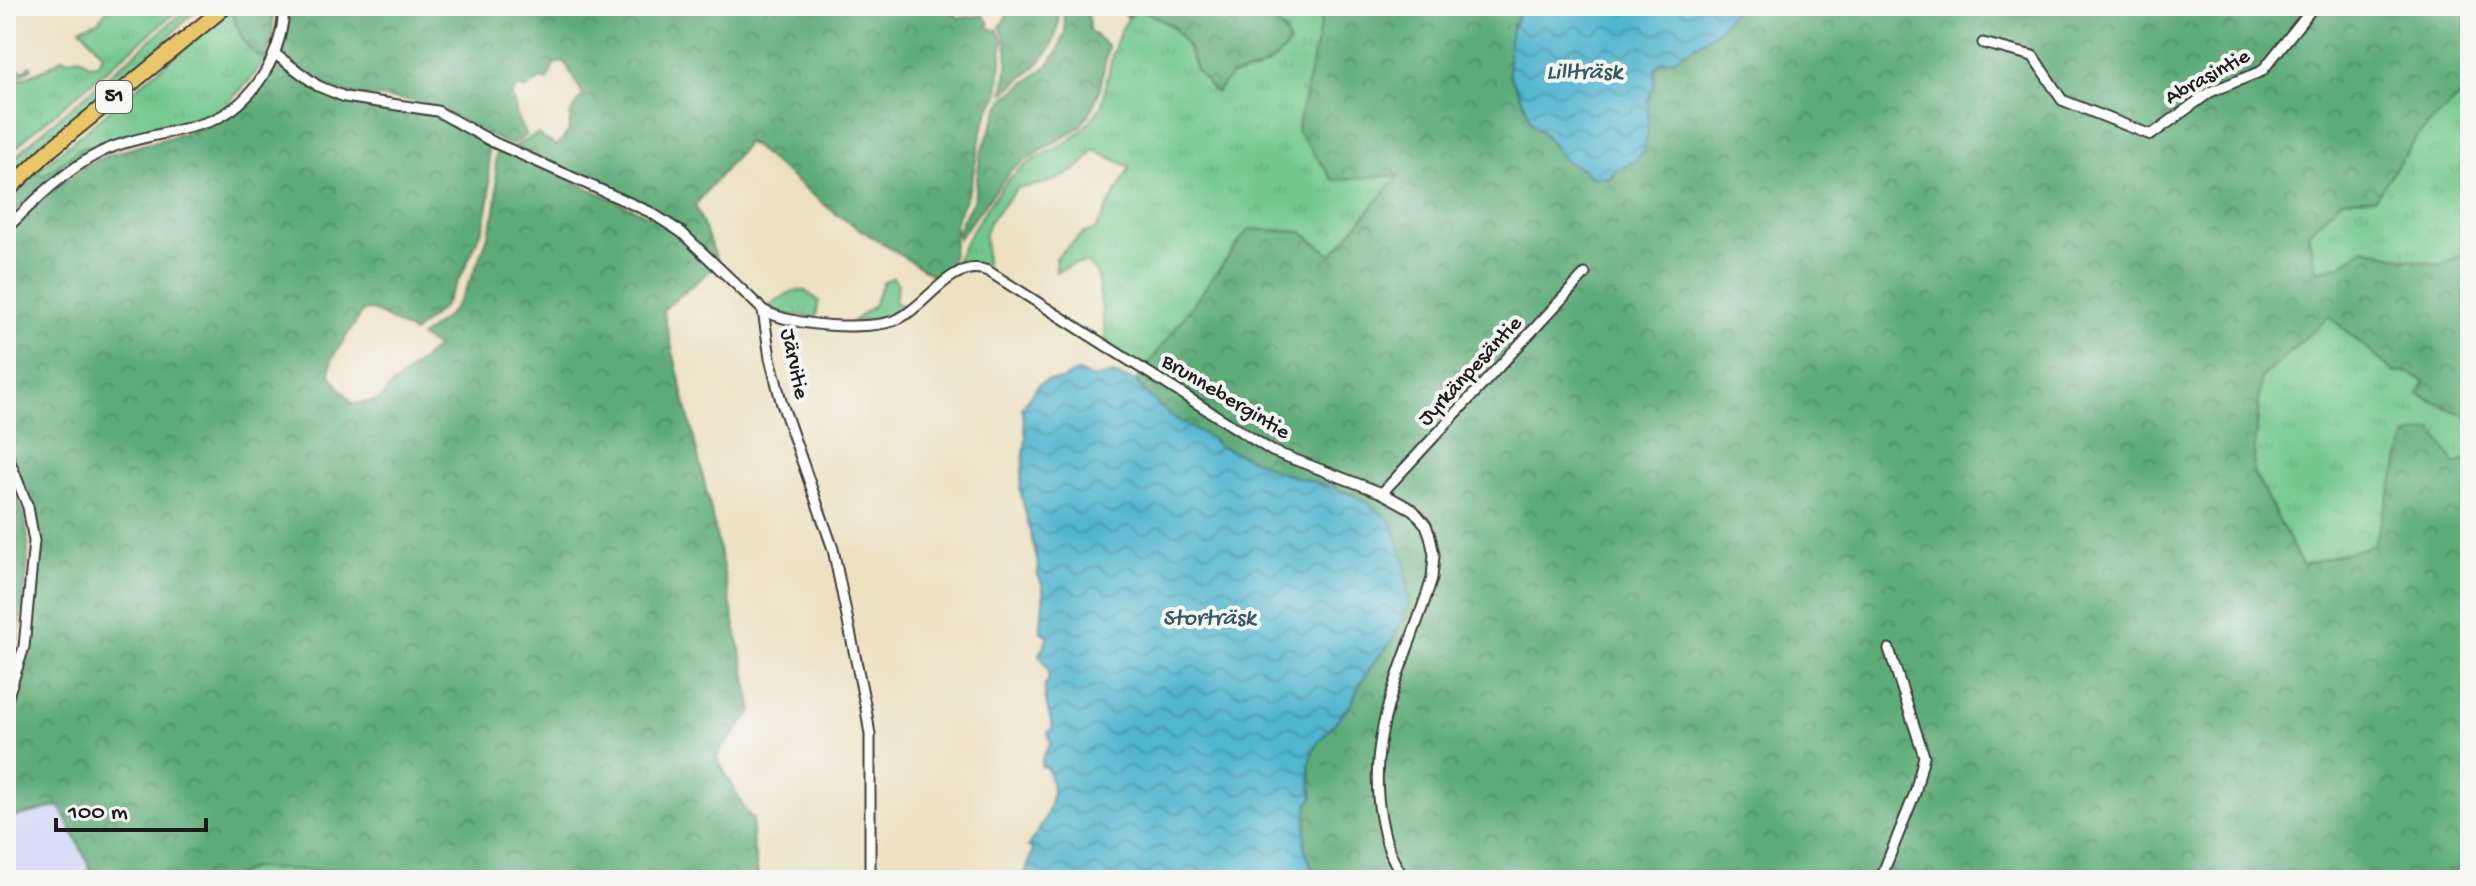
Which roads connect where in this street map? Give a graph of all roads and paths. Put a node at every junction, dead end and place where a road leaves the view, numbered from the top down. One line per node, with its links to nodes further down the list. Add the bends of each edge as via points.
1 (226, 6): 6 (main road, 51)
2 (284, 6): 5 (street)
3 (2314, 6): 4 (street, Abrasintie, via 2262,71 2210,92 2151,135 2062,100 2033,56)
4 (1983, 43)
5 (275, 54): 7 (street, via 254,87 227,113 99,153 39,196); 9 (street, Järvitie, via 318,86 345,97 437,111 493,142 650,212 681,232)
6 (6, 192)
7 (6, 229)
8 (1585, 274): 11 (street, Jyrkänpesäntie)
9 (763, 310): 11 (street, Brunnebergintie, via 797,321 881,326 914,310 951,277 981,268 1272,451); 14 (street, Järvitie, via 781,401 833,549 866,709)
10 (6, 452): 13 (street, via 28,507 34,541 24,647)
11 (1382, 493): 15 (street, Brunnebergintie, via 1420,517 1434,555 1432,578 1391,693 1377,753 1375,785 1382,823 1392,859)
12 (1889, 649): 16 (street, via 1924,756)
13 (6, 702)
14 (870, 880)
15 (1406, 880)
16 (1880, 880)

